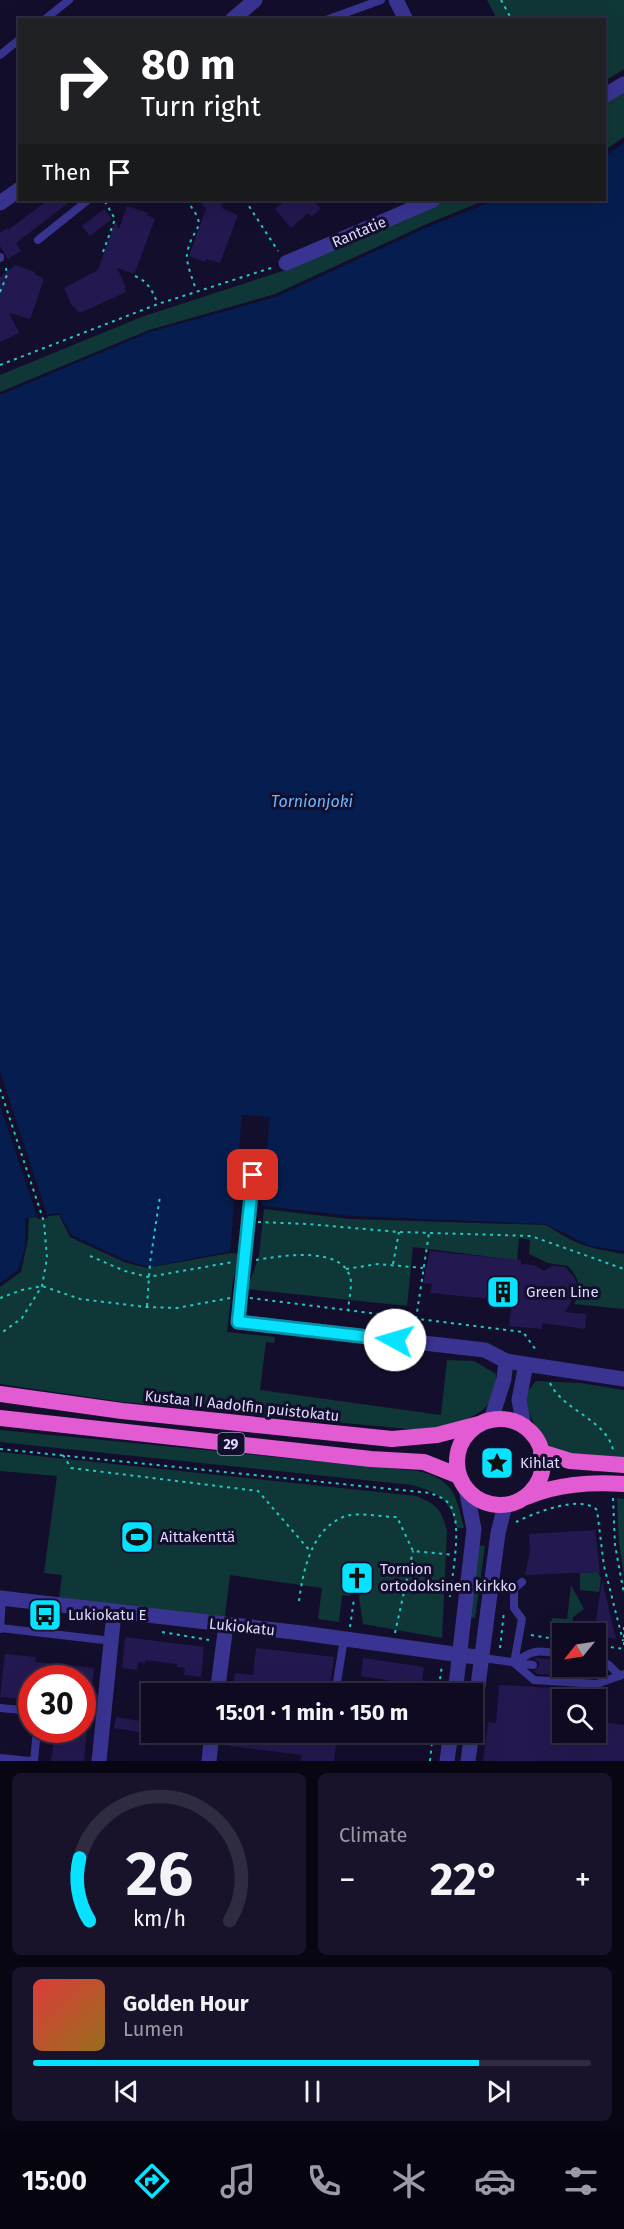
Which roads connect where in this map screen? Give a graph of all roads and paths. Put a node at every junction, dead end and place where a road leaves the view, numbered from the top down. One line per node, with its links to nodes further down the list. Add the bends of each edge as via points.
1 (69, 0): 6 (lane)
2 (255, 0): 7 (street)
3 (381, 0): 8 (lane)
4 (396, 0): 9 (street)
5 (501, 0): 10 (path)
6 (46, 18)
7 (234, 18)
8 (332, 18)
9 (405, 18)
10 (511, 18)
11 (18, 41): 12 (lane)
12 (0, 55)
13 (624, 84): 14 (street)
14 (606, 95)
15 (18, 190): 21 (street)
16 (87, 201): 22 (lane)
17 (105, 201): 23 (path, via 115,219)
18 (187, 201): 27 (path, via 200,223 187,255)
19 (246, 201): 25 (path)
20 (431, 201): 25 (street, Rantatie)
21 (0, 203)
22 (38, 240)
23 (103, 252)
24 (0, 258): 28 (path, via 7,269)
25 (286, 263): 27 (path)
26 (135, 276): 29 (path, via 145,280)
27 (196, 291): 29 (path)
28 (0, 292)
29 (158, 304): 30 (path)
30 (0, 365)
31 (0, 1089): 44 (path, via 44,1222 46,1258)
32 (253, 1175): 34 (lane)
33 (160, 1196): 43 (path)
34 (247, 1222): 35 (path); 38 (lane)
35 (399, 1232): 36 (path); 39 (path)
36 (429, 1232): 40 (path); 42 (path, via 531,1236)
37 (90, 1256): 43 (path)
38 (243, 1263): 41 (path, via 310,1254 333,1260); 43 (path, via 229,1262); 49 (lane)
39 (393, 1264): 40 (path); 41 (path)
40 (423, 1268): 48 (path)
41 (346, 1269): 47 (path, via 351,1280)
42 (624, 1269)
43 (148, 1277): 46 (path)
44 (42, 1286): 45 (path); 50 (path, via 22,1318)
45 (0, 1298)
46 (146, 1307)
47 (348, 1310)
48 (416, 1319)
49 (238, 1322): 51 (street, via 485,1350)
50 (0, 1334)
51 (506, 1361): 52 (street); 56 (street, via 504,1379)
52 (526, 1364): 53 (street); 57 (street, via 519,1400)
53 (624, 1379)
54 (0, 1394): 56 (highway, Kustaa II Aadolfin puistokatu / 29, via 392,1439 438,1435)
55 (0, 1418): 62 (highway, 29, via 424,1462)
56 (485, 1422): 57 (highway, 29, via 512,1421); 62 (highway, via 466,1435 458,1450)
57 (524, 1427): 59 (highway)
58 (0, 1449): 60 (path)
59 (541, 1452): 61 (highway, via 570,1461); 64 (highway, via 540,1478)
60 (63, 1455): 66 (path, via 430,1493 450,1505); 70 (path, via 71,1468 258,1491)
61 (624, 1465)
62 (463, 1482): 65 (highway, 29, via 480,1500); 67 (street)
63 (618, 1489): 64 (highway, via 573,1484); 73 (path, via 615,1545)
64 (522, 1499): 65 (highway)
65 (506, 1505): 68 (street)
66 (457, 1528): 67 (path); 71 (path)
67 (474, 1529): 94 (street)
68 (498, 1533): 81 (street); 89 (path, via 511,1535 517,1521 557,1506 592,1505 597,1510 604,1566)
69 (413, 1551): 70 (path, via 397,1517 348,1515 319,1536); 71 (path); 86 (path)
70 (311, 1552): 76 (path)
71 (454, 1556): 77 (path)
72 (522, 1582): 84 (lane, via 514,1589 513,1600 522,1619)
73 (624, 1594)
74 (1, 1598): 78 (street, Lukiokatu); 82 (lane)
75 (354, 1599): 85 (path)
76 (299, 1601)
77 (450, 1602)
78 (114, 1613): 79 (street, Lukiokatu); 88 (street)
79 (226, 1625): 85 (street, Lukiokatu); 90 (street)
80 (624, 1627): 89 (path)
81 (486, 1628): 84 (path); 95 (street)
82 (0, 1629): 88 (lane)
83 (155, 1632): 90 (path)
84 (520, 1633): 87 (path); 96 (lane)
85 (347, 1634): 94 (street, Lukiokatu); 101 (lane)
86 (395, 1636)
87 (552, 1638)
88 (112, 1641): 114 (street)
89 (623, 1641): 92 (path)
90 (224, 1643): 100 (street)
91 (606, 1646): 92 (path)
92 (624, 1648)
93 (552, 1653): 96 (lane, via 529,1652)
94 (452, 1654): 95 (street, Lukiokatu); 102 (path); 103 (street)
95 (483, 1658): 96 (lane); 104 (street)
96 (514, 1663): 98 (lane); 99 (lane, via 534,1680 597,1684)
97 (606, 1664): 99 (lane)
98 (533, 1665)
99 (622, 1675)
100 (219, 1683)
101 (337, 1683)
102 (442, 1683)
103 (454, 1683)
104 (479, 1683)
105 (0, 1708): 106 (lane)
106 (18, 1710)
107 (35, 1743): 113 (lane)
108 (211, 1743): 115 (street)
109 (431, 1743): 116 (path)
110 (449, 1743): 117 (street)
111 (470, 1743): 118 (street)
112 (0, 1758): 113 (lane)
113 (32, 1761)
114 (99, 1761)
115 (209, 1761)
116 (429, 1761)
117 (447, 1761)
118 (468, 1761)

